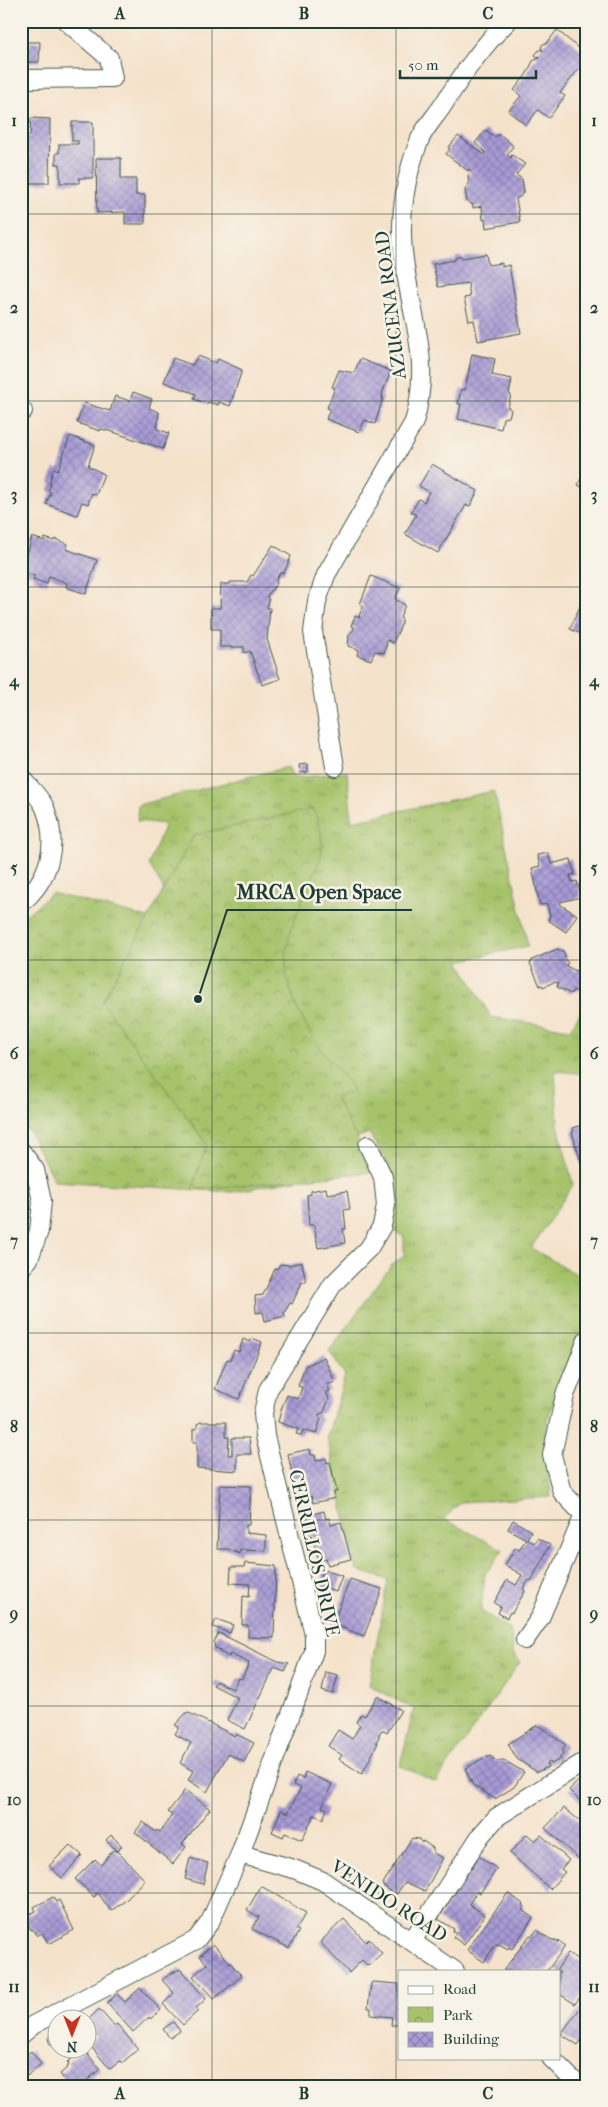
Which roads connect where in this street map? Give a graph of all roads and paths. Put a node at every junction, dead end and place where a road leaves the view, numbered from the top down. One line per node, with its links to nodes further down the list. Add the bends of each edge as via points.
1 (66, 21): 3 (street, via 109,58 113,78)
2 (508, 21): 4 (street, AZUCENA ROAD, via 468,66 420,138 410,170 402,220 403,251 421,353 420,402 414,422 326,574 317,601 314,632)
3 (21, 79)
4 (335, 767)
5 (21, 778): 6 (street, via 45,807 52,838 48,867)
6 (21, 903)
7 (368, 1145): 14 (street, CERRILLOS DRIVE, via 383,1177 386,1205 382,1226 369,1248 333,1284 268,1390 263,1413 265,1436 314,1634 314,1651)
8 (21, 1151): 9 (street, via 35,1170 42,1201 39,1231 29,1259)
9 (21, 1268)
10 (587, 1340): 11 (street, via 565,1394 552,1455 562,1492)
11 (585, 1513): 12 (street, via 540,1618)
12 (525, 1640)
13 (587, 1760): 15 (street, via 497,1817 481,1835)
14 (240, 1854): 15 (street, VENIDO ROAD, via 323,1881); 17 (street, CERRILLOS DRIVE, via 210,1922 196,1940)
15 (412, 1941): 16 (street, VENIDO ROAD)
16 (454, 1970)
17 (21, 2034)
18 (553, 2060): 19 (street)
19 (579, 2086)

